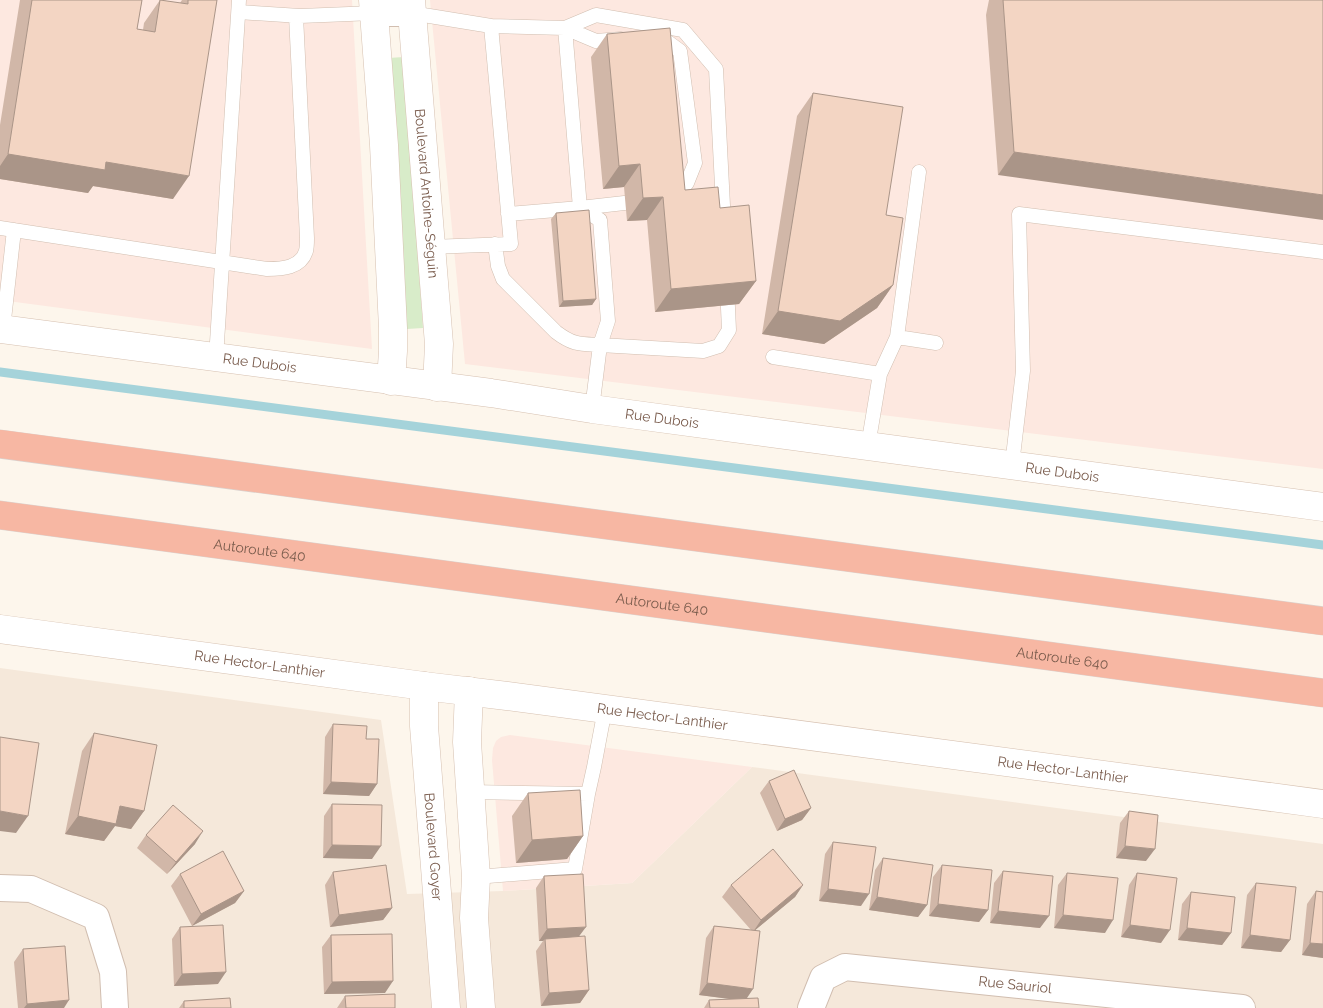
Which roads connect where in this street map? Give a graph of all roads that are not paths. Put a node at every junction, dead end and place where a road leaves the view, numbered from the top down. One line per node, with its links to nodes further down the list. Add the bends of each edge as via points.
1 (239, 6): 4 (lane); 15 (lane)
2 (374, 6): 3 (street); 4 (lane); 24 (street, via 393,328)
3 (411, 7): 5 (lane); 13 (street, Boulevard Antoine-Séguin)
4 (296, 16): 15 (lane, via 306,251 301,260 282,269 267,270)
5 (491, 26): 6 (lane); 9 (lane)
6 (565, 28): 8 (lane); 8 (lane, via 596,41 665,40 680,52 695,163 687,183 675,197); 11 (lane, via 596,15 683,30 716,70)
7 (919, 172): 18 (lane)
8 (580, 208): 9 (lane); 20 (lane, via 600,220 608,321)
9 (508, 214): 12 (lane, via 511,244)
10 (7, 229): 15 (lane); 17 (lane)
11 (724, 234)
12 (495, 244): 13 (lane); 20 (lane, via 503,279 556,332 578,344)
13 (430, 247): 25 (street, Boulevard Antoine-Séguin, via 438,344)
14 (1323, 252): 29 (lane, via 1019,214 1023,371)
15 (222, 262): 22 (lane)
16 (726, 272): 20 (lane, via 729,330 719,346 703,351)
17 (2, 329): 22 (street, Rue Dubois)
18 (897, 337): 19 (lane); 23 (lane)
19 (936, 343)
20 (600, 345): 26 (lane)
21 (773, 357): 23 (lane)
22 (216, 358): 24 (street, Rue Dubois)
23 (880, 374): 28 (lane)
24 (391, 381): 25 (street, Rue Dubois)
25 (437, 387): 26 (street, Rue Dubois)
26 (592, 408): 28 (street, Rue Dubois)
27 (0, 444): 32 (highway)
28 (868, 446): 29 (street, Rue Dubois)
29 (1012, 465): 30 (street, Rue Dubois)
30 (1323, 507)
31 (0, 515): 36 (highway, Autoroute 640)
32 (1323, 621)
33 (0, 629): 34 (street, Rue Hector-Lanthier)
34 (424, 686): 35 (street, Rue Hector-Lanthier); 44 (street, Boulevard Goyer, via 424,726)
35 (469, 691): 37 (street, Rue Hector-Lanthier); 38 (street, via 467,742)
36 (1323, 693)
37 (605, 709): 39 (lane); 40 (street, Rue Hector-Lanthier)
38 (470, 792): 39 (lane); 41 (street)
39 (588, 794): 41 (lane, via 575,869)
40 (1323, 804)
41 (476, 877): 45 (street, via 474,918)
42 (0, 888): 43 (street, via 31,889 96,917 113,972)
43 (115, 1008)
44 (446, 1008)
45 (481, 1008)
46 (812, 1008): 47 (street, Rue Sauriol, via 823,978 845,967)
47 (1242, 1008)

